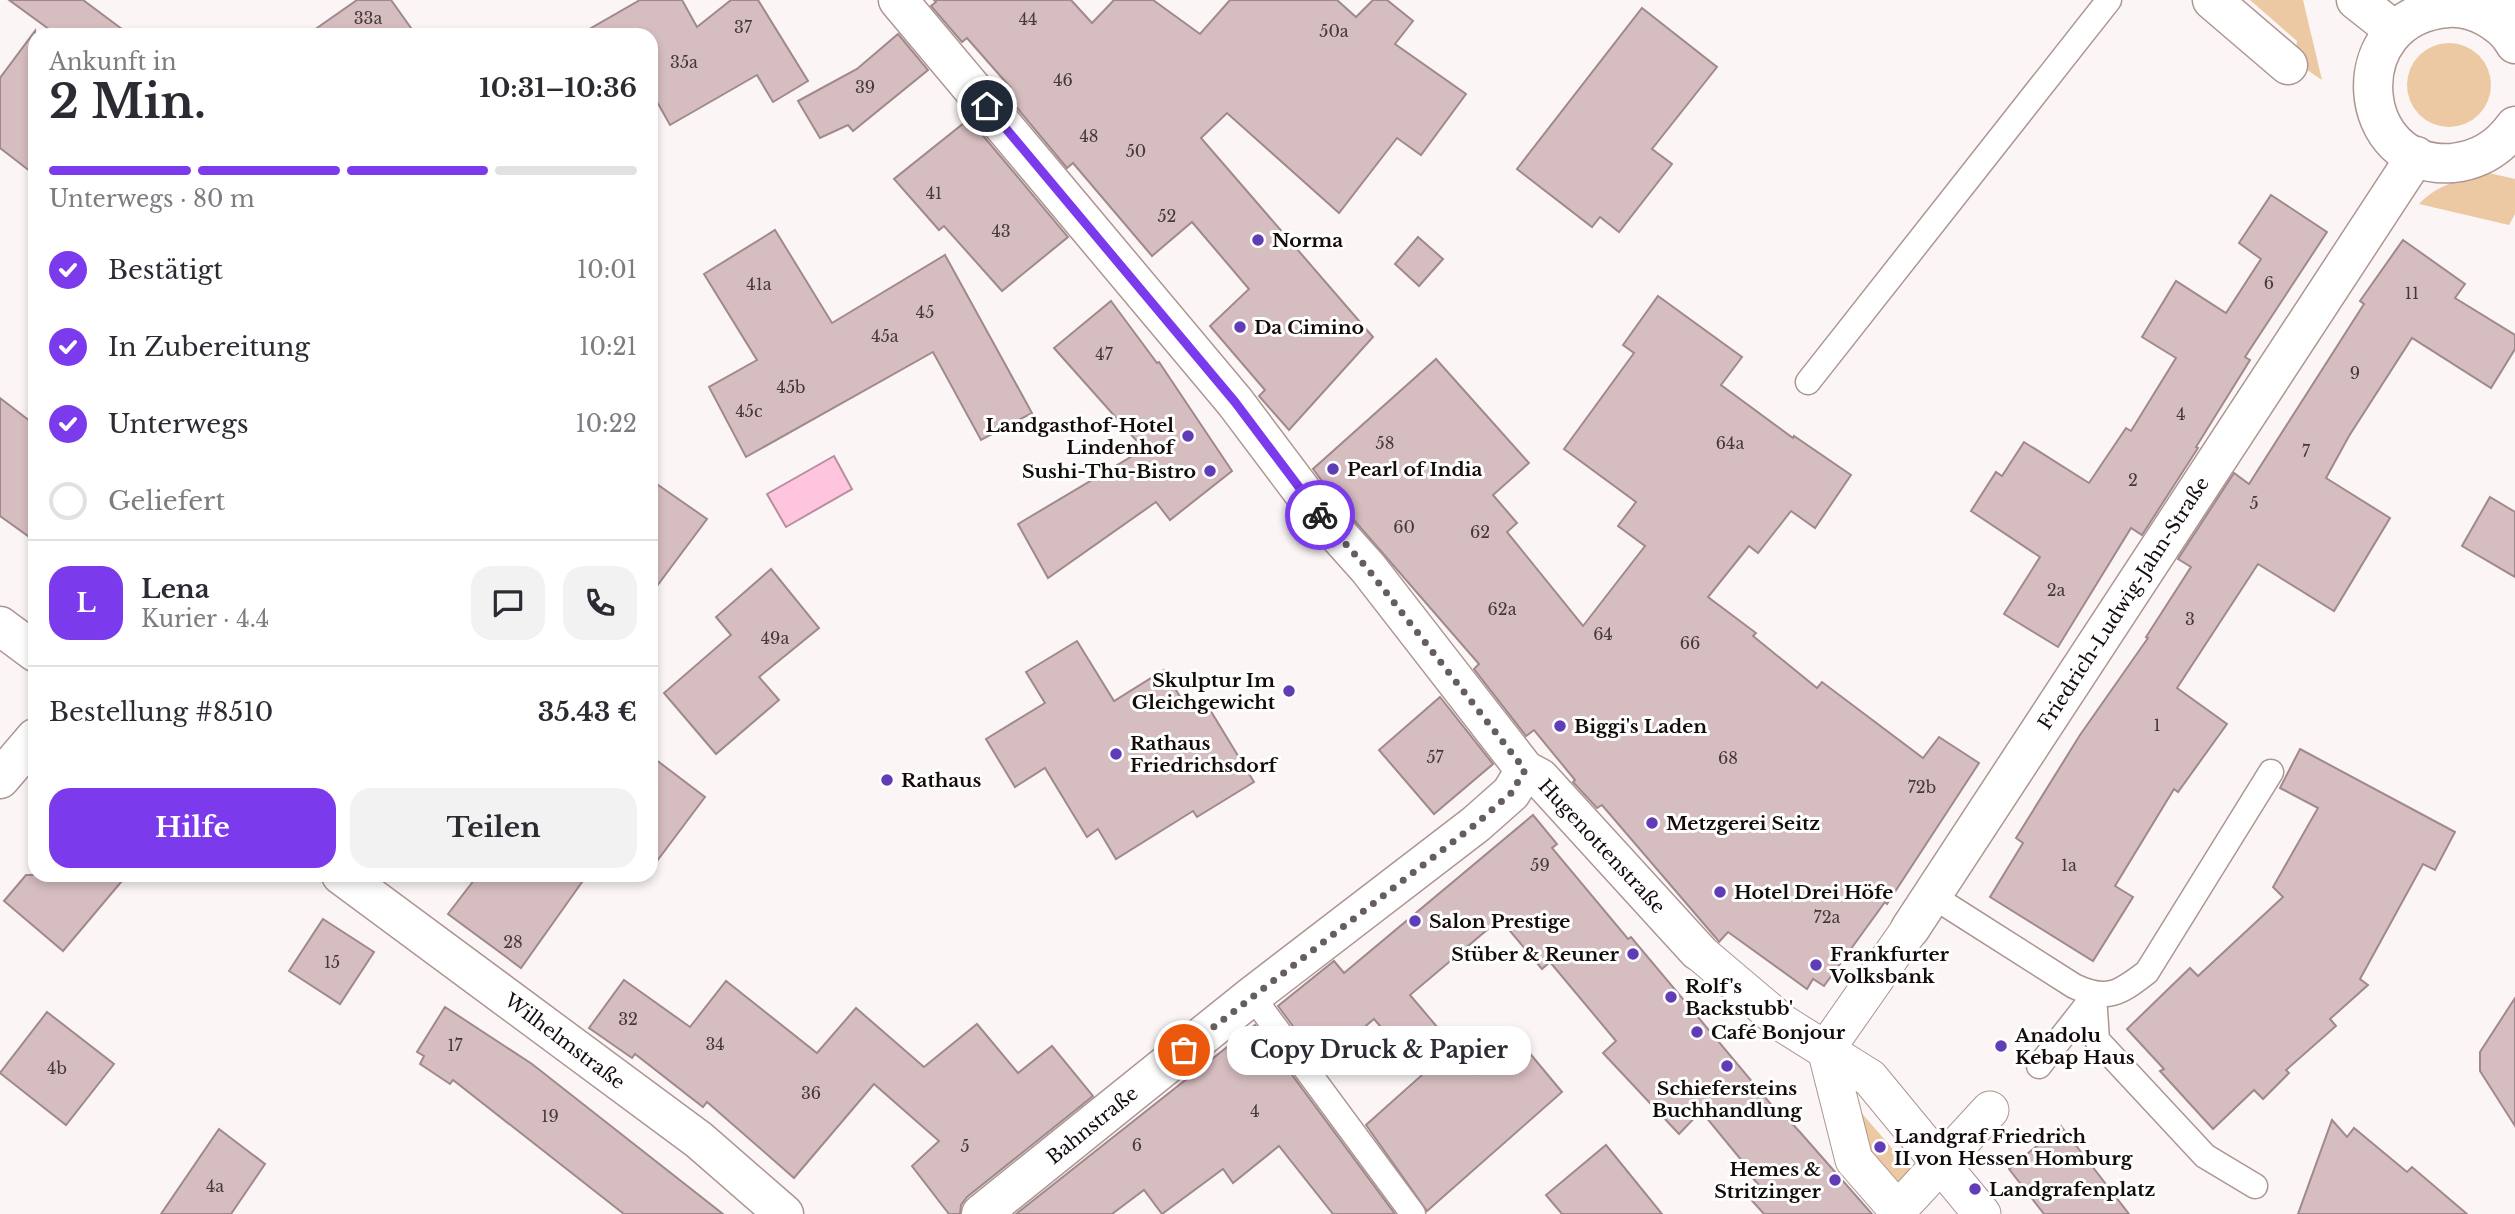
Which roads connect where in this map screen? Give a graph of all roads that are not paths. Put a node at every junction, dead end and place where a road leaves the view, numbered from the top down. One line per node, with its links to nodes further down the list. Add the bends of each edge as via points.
1 (898, 0): 14 (street, Hugenottenstraße, via 1235,402 1317,512 1367,568)
2 (2109, 0): 10 (lane)
3 (2212, 0): 7 (street)
4 (2356, 0): 6 (street)
5 (2508, 22): 6 (street, via 2455,7 2432,9)
6 (2394, 30): 9 (street, via 2373,68 2372,91 2376,113 2387,132)
7 (2288, 65)
8 (2515, 126): 9 (street, via 2487,154 2466,162 2444,163)
9 (2416, 156): 18 (street, Friedrich-Ludwig-Jahn-Straße)
10 (1808, 382)
11 (0, 626): 12 (street)
12 (28, 647)
13 (28, 746): 16 (street)
14 (1525, 770): 20 (street, Hugenottenstraße, via 1541,778); 21 (street, Bahnstraße, via 1511,793 1476,824)
15 (2271, 772): 22 (lane, via 2147,972 2122,991)
16 (0, 779)
17 (350, 882): 29 (street, Wilhelmstraße, via 699,1140)
18 (1931, 895): 19 (street, Friedrich-Ludwig-Jahn-Straße); 22 (lane)
19 (1910, 929): 23 (street, Friedrich-Ludwig-Jahn-Straße)
20 (1699, 951): 23 (street, Hugenottenstraße, via 1784,1024)
21 (1252, 996): 30 (street, Bahnstraße); 31 (lane)
22 (2094, 996): 24 (lane); 27 (lane, via 2097,1040 2205,1156)
23 (1826, 1049): 26 (street, via 1870,1078); 28 (street, via 1854,1160)
24 (2039, 1066)
25 (1990, 1110): 26 (street)
26 (1941, 1164): 28 (street); 32 (street)
27 (2255, 1186)
28 (1905, 1206)
29 (784, 1214)
30 (981, 1214)
31 (1413, 1214)
32 (1982, 1214)

